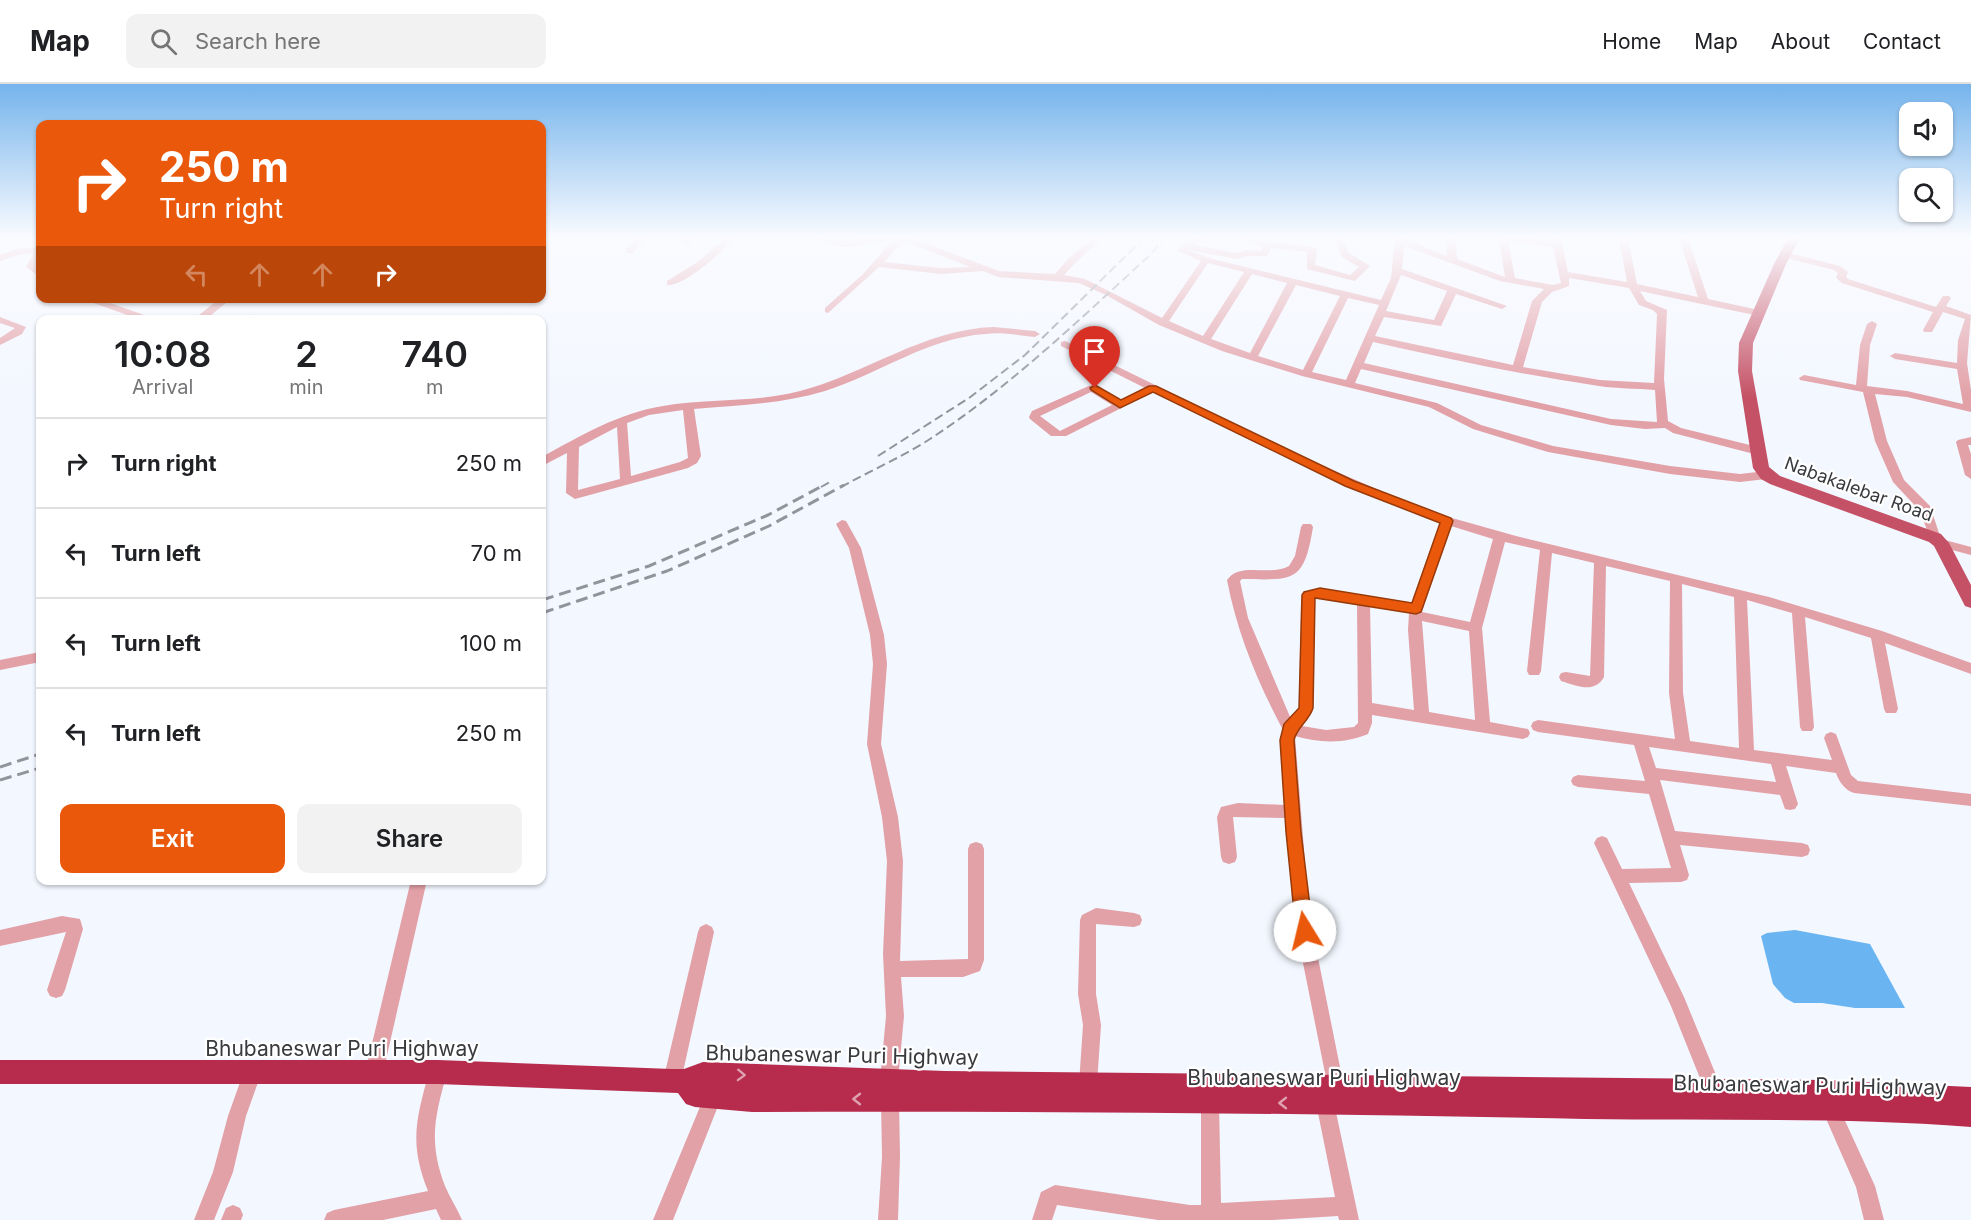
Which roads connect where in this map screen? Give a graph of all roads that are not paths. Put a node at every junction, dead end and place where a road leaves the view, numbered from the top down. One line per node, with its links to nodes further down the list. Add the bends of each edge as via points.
1 (848, 291): 23 (street)
2 (1103, 291): 29 (street)
3 (1185, 291): 29 (street)
4 (1236, 291): 34 (street)
5 (1288, 291): 38 (street)
6 (1330, 291): 16 (street)
7 (1390, 291): 22 (street)
8 (1452, 291): 22 (street, via 1437,324)
9 (1459, 291): 20 (street)
10 (1549, 291): 41 (street, via 1535,306)
11 (1635, 291): 45 (street, via 1642,303 1662,312)
12 (1652, 291): 17 (street)
13 (1700, 291): 17 (street)
14 (1769, 291): 24 (main road, Nabakalebar Road)
15 (1884, 291): 21 (street)
16 (1345, 295): 22 (street); 42 (street)
17 (1704, 302): 24 (street)
18 (100, 303): 25 (street)
19 (220, 303): 26 (street)
20 (1502, 306)
21 (1942, 306): 27 (street); 31 (street)
22 (1383, 308): 33 (street)
23 (828, 310)
24 (1759, 313): 55 (main road, Nabakalebar Road, via 1746,343 1745,356)
25 (138, 315)
26 (205, 315)
27 (1971, 318): 40 (street, via 1962,340)
28 (0, 320): 35 (street, via 21,327)
29 (1163, 323): 34 (street)
30 (1872, 324): 47 (street, via 1865,345)
31 (1928, 330)
32 (1035, 334): 49 (street, via 969,332 927,343 848,379 800,395 759,403)
33 (1370, 338): 39 (street); 41 (street)
34 (1205, 341): 38 (street)
35 (0, 342)
36 (1065, 344): 46 (street)
37 (1895, 356): 40 (street)
38 (1252, 358): 42 (street)
39 (1358, 365): 44 (street); 52 (street, via 1611,422)
40 (1962, 367): 50 (street)
41 (1517, 369): 45 (street, via 1603,383)
42 (1306, 374): 44 (street)
43 (1804, 378): 47 (street)
44 (1349, 385): 57 (street, via 1433,405 1477,428 1564,451 1670,470 1740,478)
45 (1659, 387): 52 (street)
46 (1153, 388): 48 (street); 60 (street, via 1350,484)
47 (1865, 389): 50 (street); 64 (street, via 1899,482 1926,509)
48 (1120, 405): 48 (street, via 1092,388 1034,417 1055,434 1062,434)
49 (688, 407): 51 (street, via 649,412); 59 (street, via 693,460)
50 (1971, 409)
51 (622, 423): 54 (street); 59 (street)
52 (1666, 425): 55 (street)
53 (1971, 441): 58 (street, via 1962,442)
54 (573, 445): 56 (street); 59 (street, via 573,494)
55 (1758, 451): 57 (main road, Nabakalebar Road)
56 (546, 460)
57 (1766, 475): 64 (main road, Nabakalebar Road)
58 (1971, 475)
59 (626, 481)
60 (1447, 521): 63 (street); 74 (street)
61 (842, 524): 111 (street, via 855,548 877,635 880,664 874,744 895,861)
62 (1307, 527): 87 (street, via 1294,569 1271,575 1239,574 1233,580 1241,618)
63 (1500, 536): 65 (street); 75 (street)
64 (1938, 540): 66 (street); 69 (main road, Nabakalebar Road)
65 (1546, 548): 67 (street); 80 (street)
66 (1971, 551)
67 (1600, 560): 68 (street); 81 (street, via 1597,676 1592,683)
68 (1676, 579): 70 (street); 92 (street, via 1676,693)
69 (1965, 579): 72 (main road, Nabakalebar Road)
70 (1740, 594): 73 (street); 93 (street)
71 (1363, 600): 74 (street); 82 (street); 87 (street, via 1320,593 1309,595 1306,708 1304,715)
72 (1971, 602)
73 (1798, 610): 76 (street); 88 (street)
74 (1416, 612): 75 (street); 84 (street)
75 (1475, 628): 86 (street)
76 (1877, 634): 79 (street); 83 (street)
77 (36, 658): 78 (street)
78 (0, 665)
79 (1971, 669)
80 (1534, 671)
81 (1566, 677)
82 (1365, 708): 84 (street); 87 (street, via 1363,730 1356,734 1306,733)
83 (1891, 709)
84 (1422, 717): 86 (street)
85 (1538, 726): 91 (street)
86 (1483, 727): 89 (street)
87 (1289, 728): 100 (street)
88 (1808, 728)
89 (1523, 733)
90 (1831, 738): 95 (street)
91 (1640, 740): 92 (street); 96 (street)
92 (1683, 746): 93 (street)
93 (1747, 755): 94 (street)
94 (1777, 759): 95 (street); 96 (street, via 1788,796)
95 (1842, 768): 99 (street, via 1848,783 1861,789)
96 (1650, 773): 98 (street)
97 (1578, 781): 98 (street)
98 (1654, 788): 101 (street)
99 (1969, 804)
100 (1292, 812): 105 (street, via 1226,812); 124 (street, via 1301,913)
101 (1670, 837): 104 (street); 106 (street, via 1680,875)
102 (1602, 843): 106 (street)
103 (976, 849): 111 (street, via 974,965 963,969)
104 (1802, 850)
105 (1229, 857)
106 (1617, 876): 122 (street, via 1678,1003)
107 (418, 885): 114 (street)
108 (1134, 920): 118 (street, via 1096,915 1088,920 1087,994 1092,1025)
109 (706, 932): 117 (street)
110 (0, 938): 112 (street, via 74,924)
111 (892, 969): 119 (street, via 896,1016)
112 (56, 990)
113 (0, 1072): 116 (highway, Bhubaneswar Puri Highway)
114 (374, 1072): 115 (highway, Bhubaneswar Puri Highway); 116 (highway, Bhubaneswar Puri Highway)
115 (438, 1072): 117 (highway, Bhubaneswar Puri Highway); 130 (street, via 425,1122)
116 (252, 1074): 135 (street, via 223,1172)
117 (678, 1081): 119 (highway, Bhubaneswar Puri Highway, one-way to 119, via 703,1074); 125 (highway, Bhubaneswar Puri Highway, via 695,1095)
118 (1088, 1084): 120 (highway, Bhubaneswar Puri Highway); 121 (highway, Bhubaneswar Puri Highway)
119 (889, 1090): 120 (highway, Bhubaneswar Puri Highway); 125 (highway, Bhubaneswar Puri Highway, one-way to 125, via 752,1100); 139 (street)
120 (945, 1091): 121 (highway, Bhubaneswar Puri Highway)
121 (1159, 1092): 124 (highway, Bhubaneswar Puri Highway); 128 (highway, Bhubaneswar Puri Highway)
122 (1714, 1092): 123 (highway, Bhubaneswar Puri Highway); 127 (highway, Bhubaneswar Puri Highway)
123 (1390, 1094): 124 (highway, Bhubaneswar Puri Highway); 127 (highway, Bhubaneswar Puri Highway, via 1604,1107)
124 (1330, 1095): 128 (highway, Bhubaneswar Puri Highway, one-way to 128); 132 (street)
125 (712, 1096): 138 (street)
126 (1971, 1099): 127 (highway, Bhubaneswar Puri Highway)
127 (1827, 1100): 129 (highway, Bhubaneswar Puri Highway); 141 (street, via 1865,1186)
128 (1210, 1102): 134 (street)
129 (1971, 1114)
130 (439, 1199): 136 (street); 137 (street)
131 (1126, 1213): 134 (street); 140 (street, via 1055,1195 1048,1199)
132 (1348, 1213): 133 (street)
133 (1284, 1215): 134 (street)
134 (1211, 1218)
135 (204, 1220)
136 (334, 1220)
137 (452, 1220)
138 (663, 1220)
139 (888, 1220)
140 (1042, 1220)
141 (1874, 1220)

